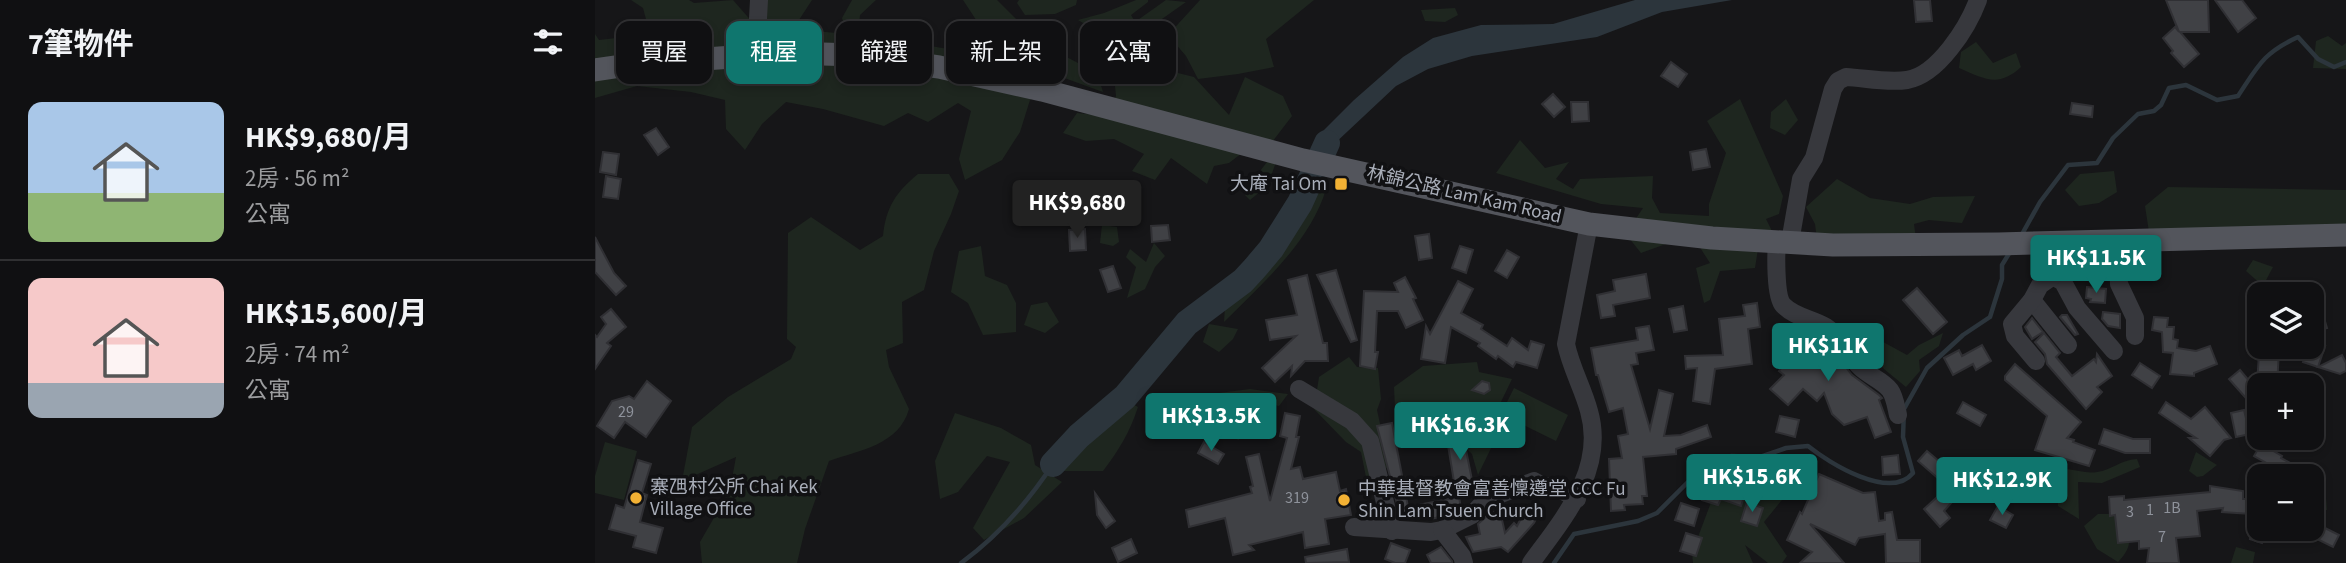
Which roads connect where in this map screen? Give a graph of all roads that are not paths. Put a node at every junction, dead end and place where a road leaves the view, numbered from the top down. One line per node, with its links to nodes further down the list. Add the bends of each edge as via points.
1 (759, 0): 3 (street)
2 (1978, 0): 10 (street, via 1951,48 1920,75 1905,80 1846,77 1837,81)
3 (758, 21)
4 (822, 54): 7 (main road, 林錦公路 Lam Kam Road, via 944,68 1303,160)
5 (726, 57): 6 (main road, 林錦公路 Lam Kam Road)
6 (595, 70)
7 (1589, 224): 10 (main road, 林錦公路 Lam Kam Road); 20 (street, via 1566,344 1590,414 1590,459)
8 (2346, 235): 9 (main road, 林錦公路 Lam Kam Road)
9 (2117, 240): 11 (main road, 林錦公路 Lam Kam Road); 14 (street, via 2119,284 2135,318)
10 (1783, 242): 11 (main road, 林錦公路 Lam Kam Road); 19 (street, via 1777,269 1783,305 1828,328 1842,341 1862,370 1891,391)
11 (2045, 242): 12 (street)
12 (2053, 276): 13 (street, via 2040,285); 16 (street, via 2063,282 2077,307)
13 (2032, 300): 15 (street); 17 (street, via 2015,319 2012,330)
14 (2135, 336)
15 (2068, 345)
16 (2114, 351)
17 (2036, 360)
18 (1299, 388): 23 (street, via 1352,421 1370,441)
19 (1898, 415)
20 (1577, 499): 22 (street, via 1534,481 1486,500 1472,515); 25 (street)
21 (1354, 527): 23 (street)
22 (1442, 530): 23 (street); 24 (street)
23 (1392, 531)
24 (1464, 563)
25 (1531, 563)

